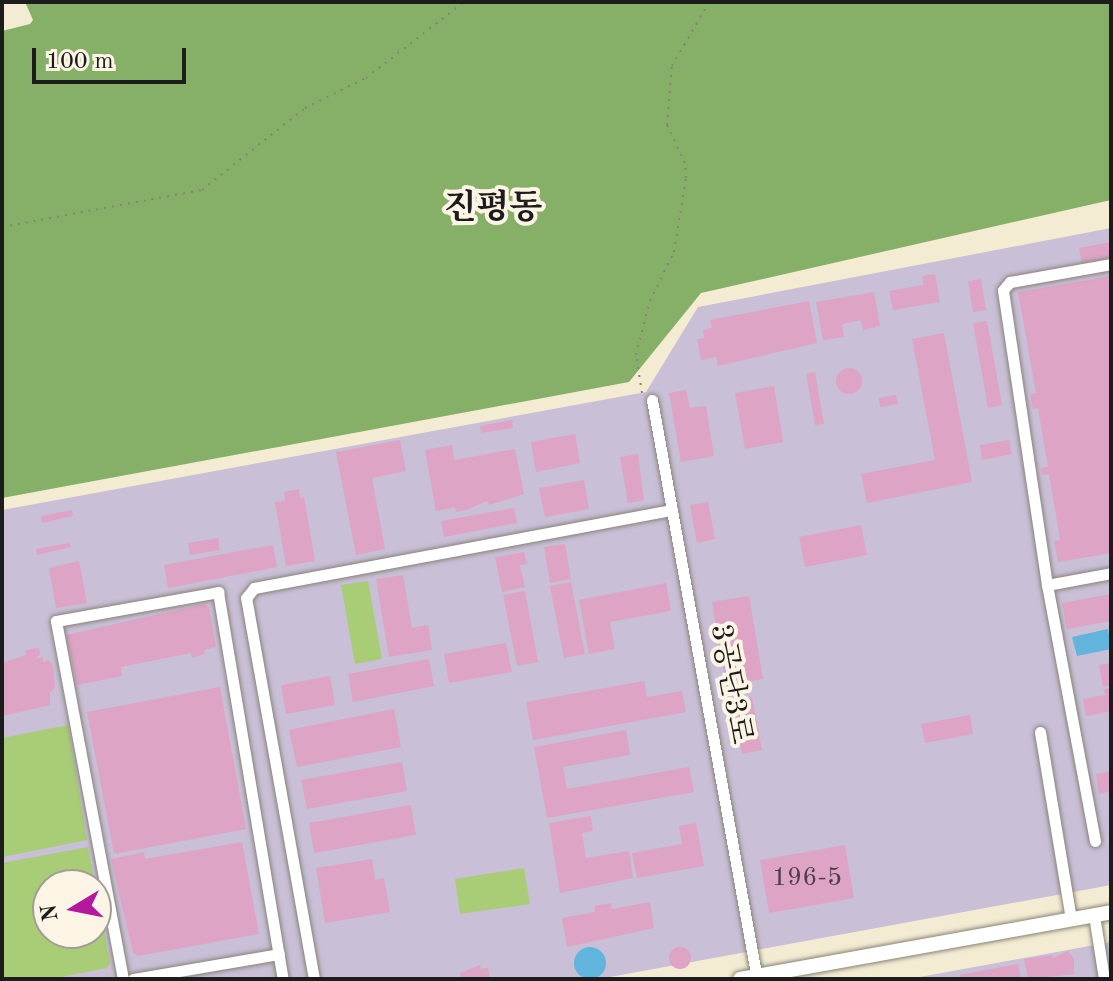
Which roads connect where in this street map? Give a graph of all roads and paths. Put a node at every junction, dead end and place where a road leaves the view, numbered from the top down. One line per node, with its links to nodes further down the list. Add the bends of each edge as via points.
1 (464, 2): 3 (path, via 366,78 305,108 202,190)
2 (709, 2): 5 (path, via 672,66 667,125 685,163 686,178 674,252 650,301 636,355 639,391)
3 (2, 227)
4 (1111, 264): 8 (street, via 1010,282 1003,290)
5 (652, 400): 6 (street, 3공단3로)
6 (672, 510): 15 (street, 3공단3로); 19 (street, via 254,588 246,598)
7 (1111, 573): 8 (street)
8 (1047, 585): 10 (street)
9 (1040, 732): 13 (street)
10 (1095, 841)
11 (1111, 912): 12 (main road)
12 (1094, 915): 13 (main road); 21 (street)
13 (1071, 919): 15 (main road)
14 (279, 954): 16 (street, via 218,592 56,621); 17 (street); 18 (street)
15 (756, 978): 20 (main road)
16 (123, 979)
17 (133, 979)
18 (283, 979)
19 (314, 979)
20 (740, 979)
21 (1104, 979)

